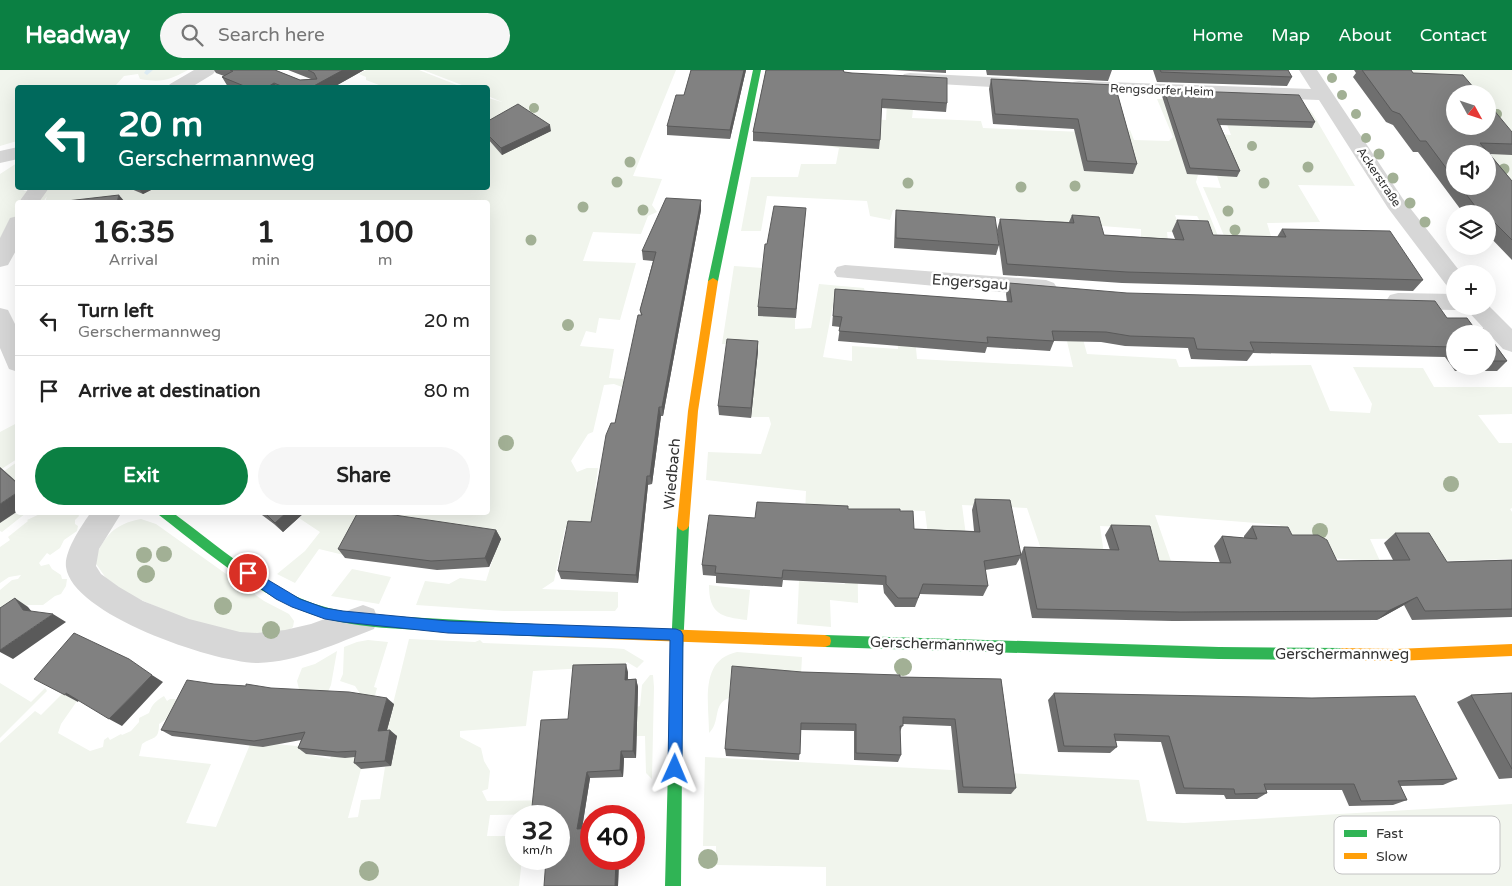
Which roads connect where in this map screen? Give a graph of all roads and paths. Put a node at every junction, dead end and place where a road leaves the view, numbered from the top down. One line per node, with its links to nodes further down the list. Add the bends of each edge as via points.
1 (207, 70): 5 (street)
2 (757, 70): 25 (street, Wiedbach, via 701,353 684,502)
3 (1308, 70): 8 (street, Ackerstraße)
4 (890, 77): 6 (street)
5 (181, 85)
6 (1045, 85)
7 (1064, 86): 8 (street, Rengsdorfer Heim)
8 (1324, 95): 13 (street, Ackerstraße, via 1395,203)
9 (15, 154): 10 (street)
10 (0, 157)
11 (15, 229): 12 (street)
12 (0, 260)
13 (1446, 269)
14 (845, 272): 15 (street, Engersgau)
15 (1065, 289)
16 (1377, 300): 17 (street)
17 (1446, 302)
18 (1484, 315): 20 (street)
19 (0, 316): 21 (street)
20 (1512, 343)
21 (15, 355)
22 (106, 515): 24 (street, Gerschermannweg, via 83,553 82,572 100,591 140,615 228,646 255,648 285,647)
23 (167, 515): 24 (street, Gerschermannweg, via 281,595 325,614)
24 (363, 619): 25 (street, Gerschermannweg, via 448,627)
25 (676, 635): 26 (street, Gerschermannweg, via 1219,653 1396,655); 27 (street, Wiedbach)
26 (1512, 650)
27 (673, 886)

